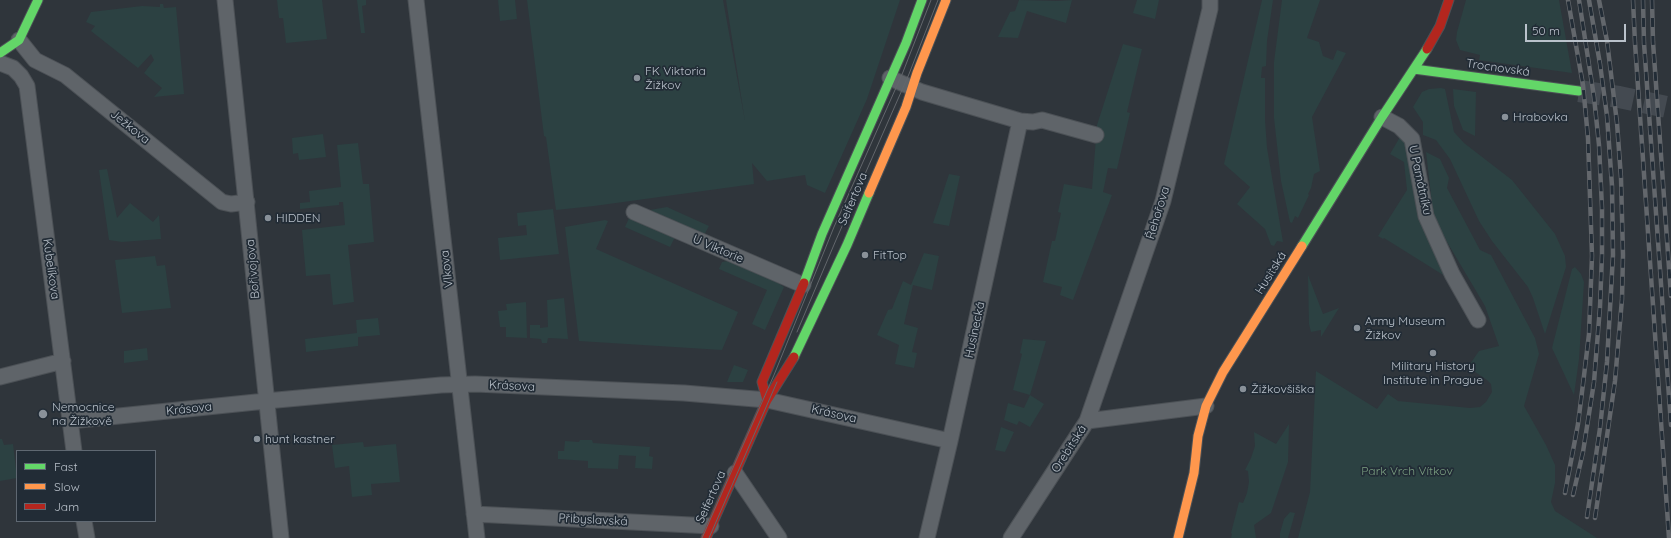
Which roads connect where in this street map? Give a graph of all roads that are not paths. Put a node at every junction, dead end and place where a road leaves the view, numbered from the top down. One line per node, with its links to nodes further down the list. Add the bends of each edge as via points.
1 (38, 0): 8 (street)
2 (226, 0): 20 (street, Bořivojova)
3 (416, 0): 26 (street, Vlkova)
4 (922, 0): 13 (street, Seifertova)
5 (946, 0): 15 (street, Seifertova)
6 (1210, 0): 31 (street, Řehořova, via 1163,201)
7 (1449, 0): 12 (street, Husitská, via 1433,40)
8 (19, 40): 9 (street); 10 (street, Ježkova)
9 (0, 53)
10 (35, 60): 14 (street, Kubelíkova); 20 (street, Ježkova, via 65,75 222,202)
11 (0, 63): 14 (street, Kubelíkova, via 13,68)
12 (1414, 69): 16 (street, Trocnovská); 17 (street, Husitská)
13 (890, 78): 15 (street); 22 (street, Seifertova, via 822,234)
14 (27, 86): 24 (street, Kubelíkova)
15 (912, 88): 18 (street); 27 (street, Seifertova, via 837,267 791,364)
16 (1579, 91)
17 (1382, 117): 23 (street, U Památníku, via 1399,126 1412,139 1426,216 1452,274); 29 (street, Husitská, via 1223,372)
18 (1020, 121): 19 (street, via 1042,120); 32 (street, Husinecká)
19 (1096, 135)
20 (247, 202): 28 (street, Bořivojova)
21 (634, 212): 22 (street, U Viktorie)
22 (803, 285): 27 (street, Seifertova, via 762,382)
23 (1478, 320)
24 (63, 361): 25 (street); 30 (street, Kubelíkova)
25 (0, 376)
26 (459, 384): 27 (street, Krásova, via 684,393); 28 (street, Krásova); 35 (street, Vlkova)
27 (767, 400): 32 (street, Krásova); 34 (street, Seifertova)
28 (266, 401): 30 (street, Krásova); 39 (street, Bořivojova)
29 (1206, 406): 31 (street, Orebitská); 44 (street, Husitská, via 1198,436 1194,473)
30 (70, 421): 33 (street, Kubelíkova)
31 (1087, 421): 43 (street, Orebitská)
32 (950, 441): 42 (street, Husinecká)
33 (74, 450)
34 (735, 473): 37 (street, Seifertova); 41 (street)
35 (474, 514): 37 (street, Přibyslavská); 40 (street, Vlkova)
36 (84, 522): 38 (street)
37 (709, 532)
38 (87, 538)
39 (281, 538)
40 (477, 538)
41 (779, 538)
42 (927, 538)
43 (1011, 538)
44 (1178, 538)

